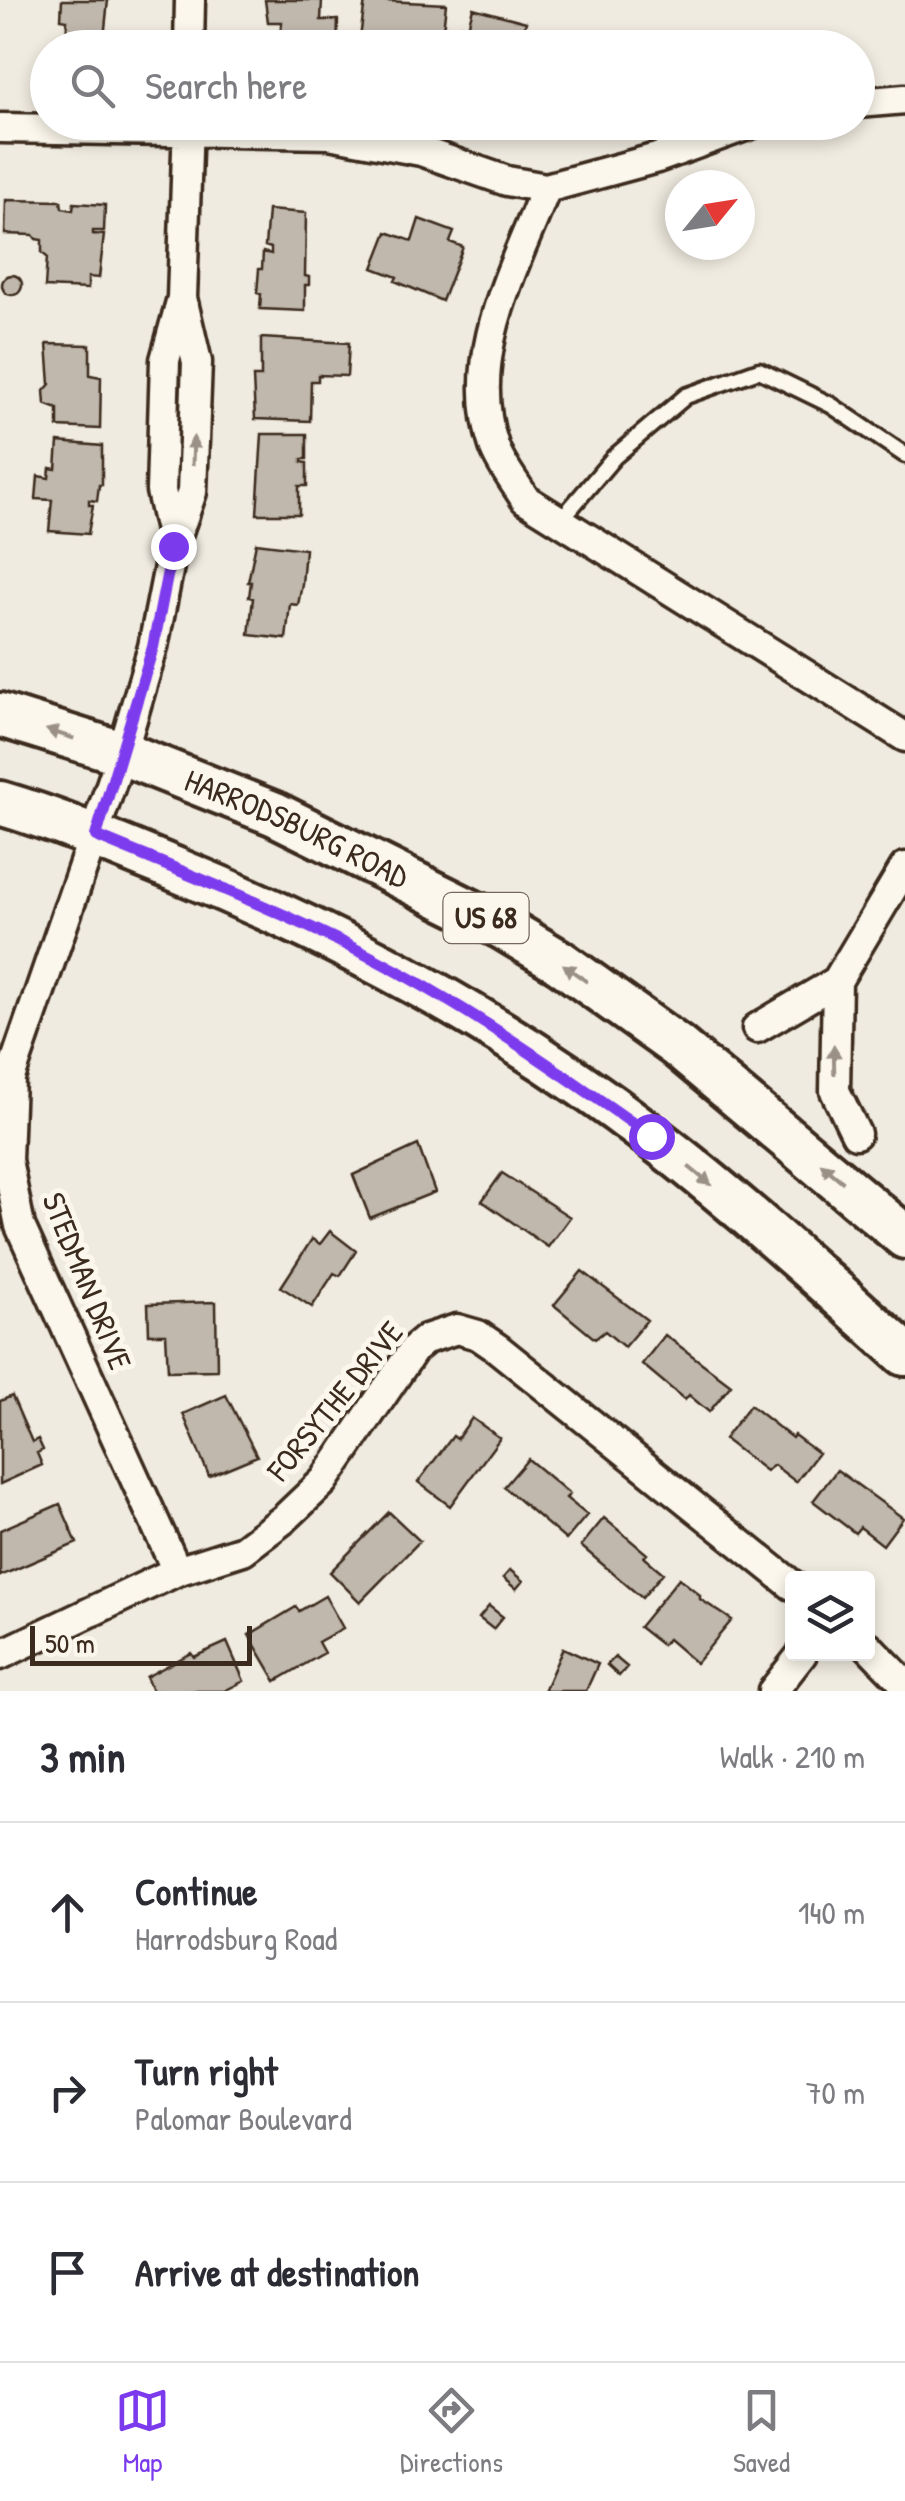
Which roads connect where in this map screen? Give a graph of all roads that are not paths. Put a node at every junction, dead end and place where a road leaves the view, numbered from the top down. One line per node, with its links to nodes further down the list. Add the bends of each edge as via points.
1 (190, 0): 2 (street)
2 (190, 30)
3 (905, 99): 4 (street)
4 (875, 102)
5 (1, 128): 6 (street)
6 (30, 128)
7 (188, 140): 15 (street, STEDMAN DRIVE, via 182,298 196,362 192,492)
8 (364, 140): 10 (street)
9 (706, 140): 10 (street)
10 (546, 188): 12 (street, via 492,326 483,400 494,449 525,499)
11 (905, 456): 12 (lane, via 831,404 759,370 686,396 614,457)
12 (559, 522): 14 (street)
13 (0, 714): 15 (main road, HARRODSBURG ROAD / US 68, one-way to 13)
14 (905, 737)
15 (122, 754): 17 (street, STEDMAN DRIVE); 23 (main road, HARRODSBURG ROAD / US 68, one-way to 15, via 677,1046 560,962 471,909 276,814)
16 (0, 803): 17 (main road, US 68)
17 (96, 836): 21 (street, STEDMAN DRIVE); 24 (main road, US 68, one-way to 24, via 365,954 511,1038 651,1136)
18 (905, 867): 19 (street)
19 (838, 981): 20 (street); 22 (street, one-way to 19, via 835,1092)
20 (756, 1028)
21 (5, 1079): 25 (street, STEDMAN DRIVE, via 6,1160 20,1226)
22 (856, 1134)
23 (905, 1237)
24 (905, 1354)
25 (177, 1571): 26 (street, FORSYTHE DRIVE, via 243,1550 284,1519 324,1481 414,1348 457,1329 497,1348); 28 (street, FORSYTHE DRIVE)
26 (785, 1579)
27 (875, 1653): 30 (street)
28 (0, 1656)
29 (796, 1661): 31 (street)
30 (905, 1684)
31 (772, 1691)

